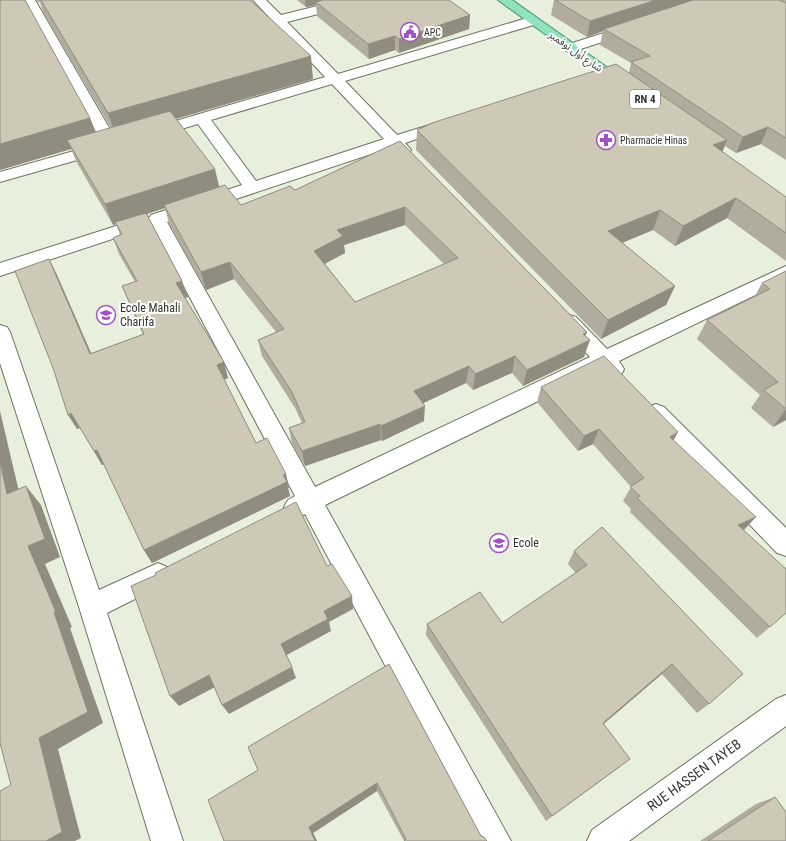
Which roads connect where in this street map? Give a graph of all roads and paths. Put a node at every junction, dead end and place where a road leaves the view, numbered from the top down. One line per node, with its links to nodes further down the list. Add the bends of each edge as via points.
1 (259, 0): 6 (street)
2 (357, 0): 6 (street)
3 (504, 0): 7 (main road, شارع أول نوفمبر / RN 4)
4 (49, 5): 5 (street)
5 (28, 7): 19 (street)
6 (278, 20): 11 (street)
7 (532, 21): 9 (main road, شارع أول نوفمبر / RN 4); 11 (street)
8 (642, 25): 9 (street)
9 (571, 48): 10 (main road, شارع أول نوفمبر / RN 4)
10 (604, 71): 12 (street); 13 (main road, شارع أول نوفمبر / RN 4)
11 (335, 78): 14 (street); 18 (street)
12 (582, 79)
13 (637, 94)
14 (202, 118): 16 (street); 22 (street)
15 (462, 119): 18 (street)
16 (141, 136)
17 (126, 141): 19 (street)
18 (395, 141): 20 (street); 22 (street)
19 (111, 145): 21 (street)
20 (417, 164)
21 (0, 177)
22 (253, 188): 23 (street)
23 (157, 219): 24 (street); 31 (street)
24 (0, 270)
25 (786, 272): 28 (street)
26 (555, 308): 28 (street)
27 (0, 332): 35 (street)
28 (605, 360): 29 (street); 31 (street)
29 (627, 382)
30 (643, 399): 33 (street)
31 (308, 500): 32 (street); 38 (street)
32 (280, 514)
33 (786, 546)
34 (176, 566): 35 (street)
35 (92, 607): 37 (street)
36 (786, 709): 39 (street, RUE HASSEN TAYEB)
37 (167, 841)
38 (495, 841)
39 (603, 841)

